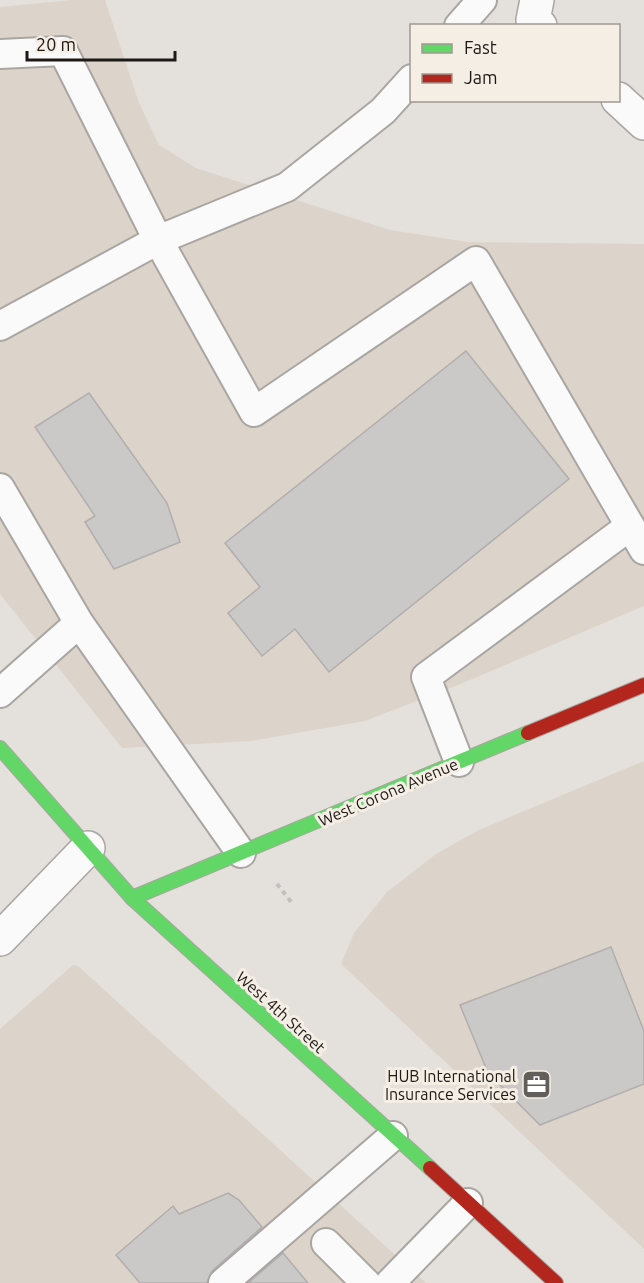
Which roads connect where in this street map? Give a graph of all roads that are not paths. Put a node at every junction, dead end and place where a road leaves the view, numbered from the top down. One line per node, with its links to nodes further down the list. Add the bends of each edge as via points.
1 (482, 0): 3 (lane)
2 (537, 0): 4 (street, via 533,20)
3 (461, 24)
4 (538, 24)
5 (0, 54): 9 (lane, via 63,51)
6 (410, 80): 9 (lane, via 383,111 287,187)
7 (620, 101): 8 (street)
8 (644, 123)
9 (159, 240): 10 (lane); 12 (lane, via 254,412 476,261)
10 (0, 326)
11 (0, 488): 13 (lane)
12 (637, 538): 17 (lane, via 426,678)
13 (79, 623): 15 (lane); 19 (lane)
14 (644, 685): 17 (main road, West Corona Avenue)
15 (0, 693)
16 (0, 748): 18 (main road, West 4th Street)
17 (459, 762): 19 (main road, West Corona Avenue)
18 (88, 848): 20 (main road, West 4th Street); 21 (street)
19 (241, 853): 20 (main road, West Corona Avenue)
20 (132, 898): 22 (main road, West 4th Street)
21 (0, 939)
22 (393, 1136): 23 (main road, West 4th Street); 25 (lane)
23 (468, 1203): 27 (lane); 28 (main road, West 4th Street)
24 (326, 1243): 26 (lane)
25 (222, 1283)
26 (366, 1283)
27 (390, 1283)
28 (556, 1283)

